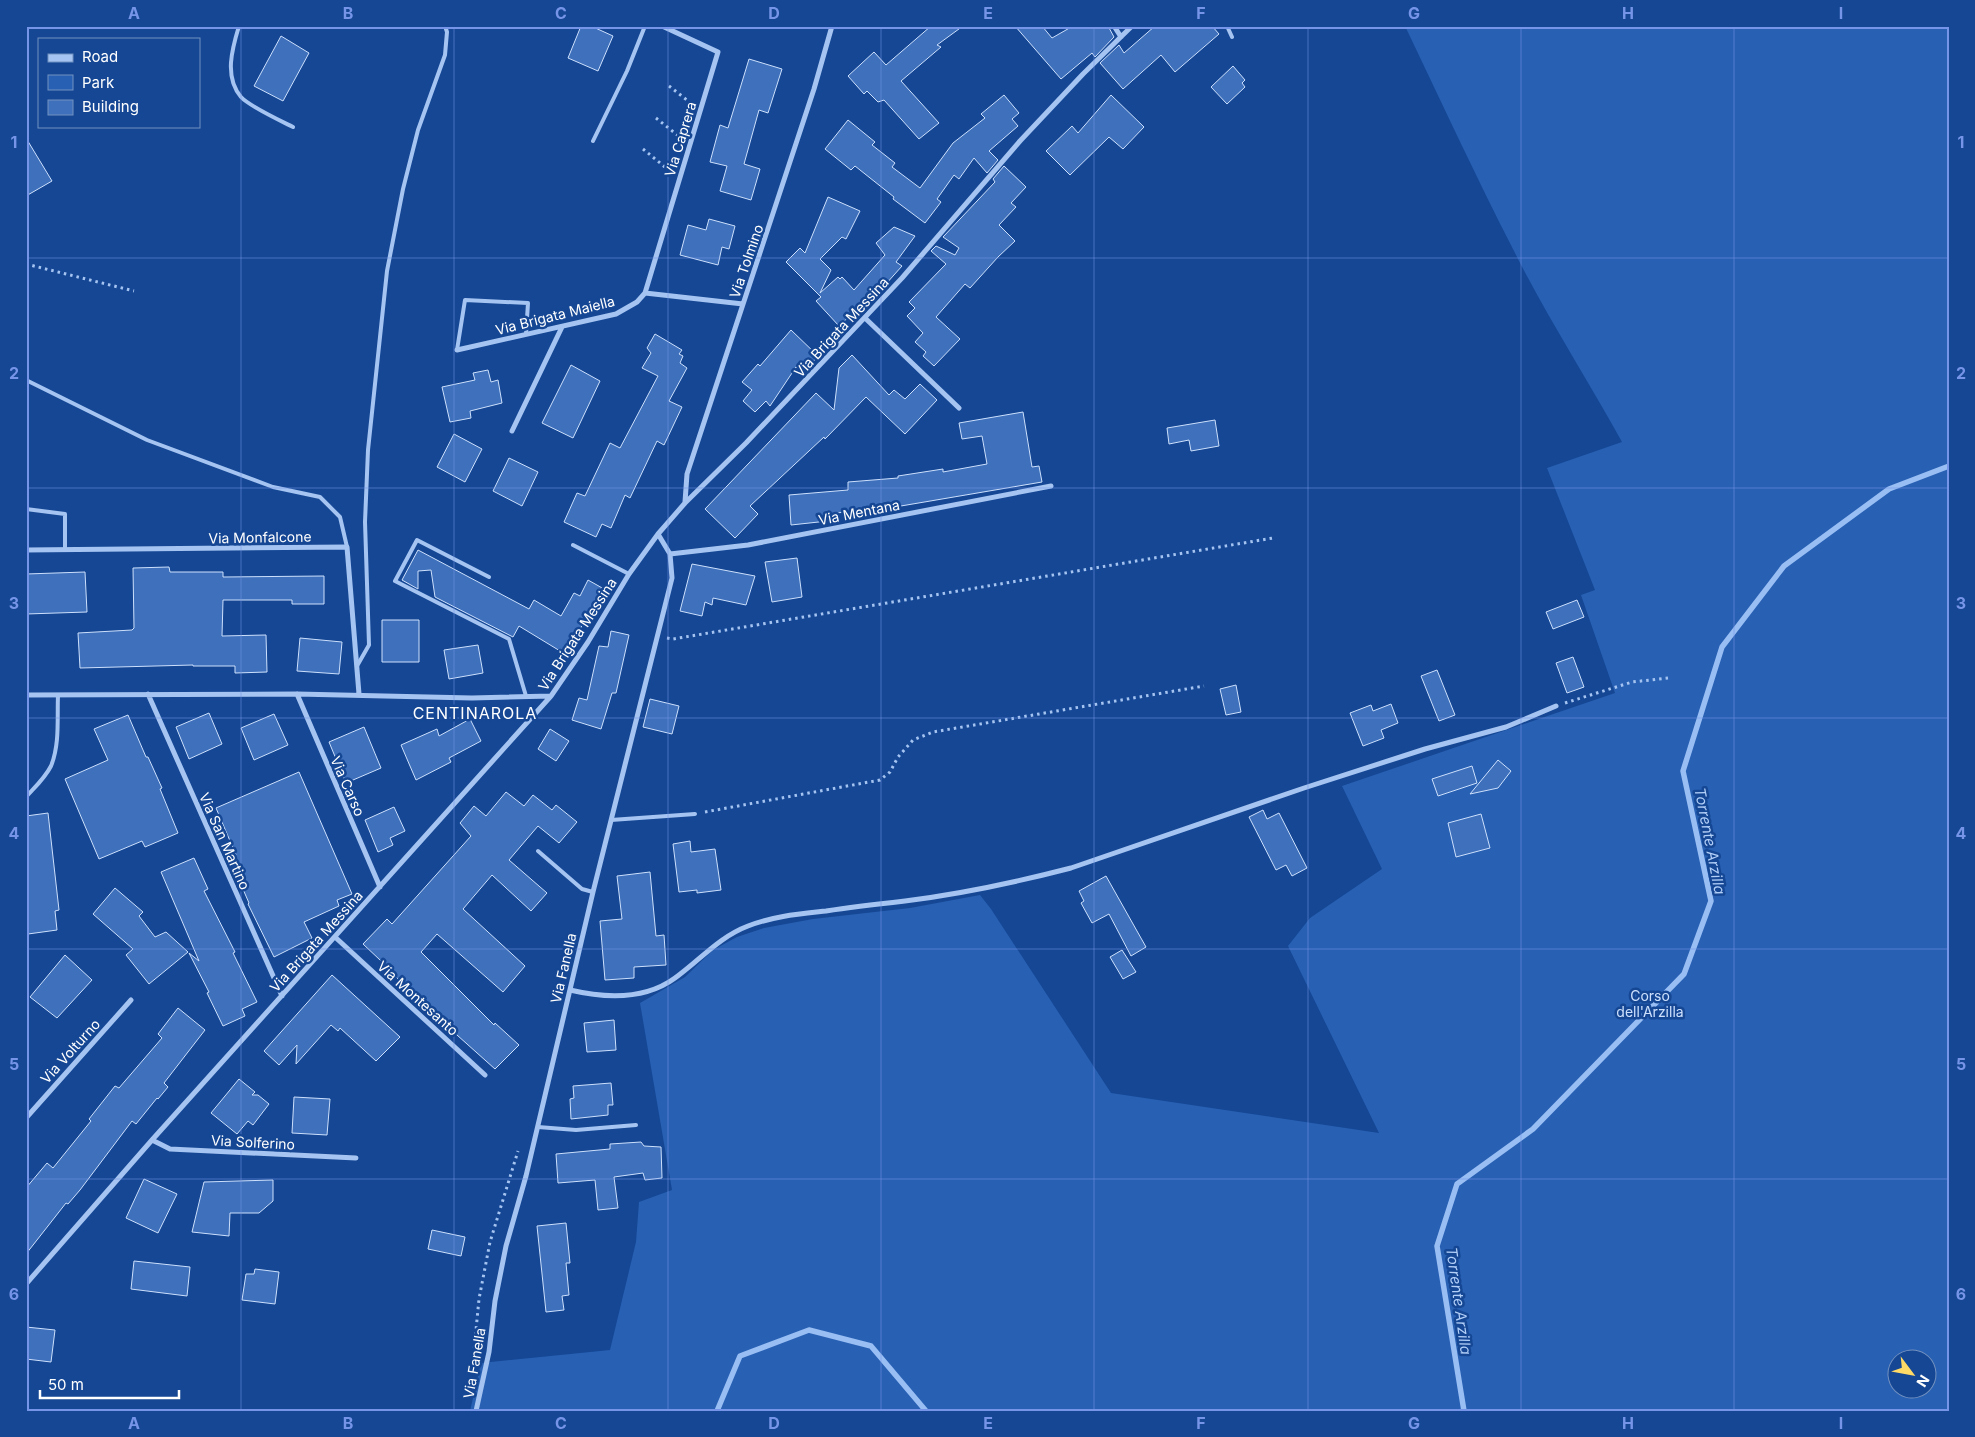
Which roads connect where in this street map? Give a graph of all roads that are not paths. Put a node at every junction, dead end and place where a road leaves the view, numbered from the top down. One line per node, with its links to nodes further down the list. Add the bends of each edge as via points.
1 (239, 26): 11 (lane, via 231,52 232,83 242,99)
2 (445, 26): 33 (lane, via 445,55 418,130 387,271 368,450 365,522 369,645)
3 (645, 26): 12 (lane)
4 (662, 26): 13 (street, Via Caprera, via 718,52)
5 (832, 26): 14 (street, Via Tolmino)
6 (1114, 26): 10 (street)
7 (1132, 26): 10 (street, Via Brigata Messina)
8 (1227, 26): 9 (lane)
9 (1232, 37)
10 (1121, 38): 15 (street, Via Brigata Messina, via 1020,141)
11 (293, 127)
12 (593, 142)
13 (645, 293): 14 (street); 16 (street, Via Brigata Maiella, via 637,302 616,314)
14 (743, 304): 23 (street, Via Tolmino, via 687,474)
15 (865, 318): 20 (street); 23 (street, Via Brigata Messina, via 746,444)
16 (562, 327): 17 (street, Via Brigata Maiella); 21 (street)
17 (526, 334): 18 (street, Via Brigata Maiella); 18 (lane, via 528,303 466,300)
18 (457, 350)
19 (26, 380): 27 (lane, via 147,440 273,487 320,497 340,517)
20 (959, 408)
21 (512, 431)
22 (1052, 486): 30 (street, Via Mentana, via 748,545)
23 (685, 503): 25 (street, Via Brigata Messina)
24 (26, 508): 29 (lane, via 65,514)
25 (658, 534): 30 (street, Via Fanella); 31 (street, Via Brigata Messina)
26 (572, 545): 31 (lane)
27 (347, 547): 29 (street, Via Monfalcone); 33 (street)
28 (26, 550): 29 (street, Via Monfalcone)
29 (65, 550)
30 (670, 554): 44 (street, Via Fanella, via 672,578)
31 (629, 574): 40 (street, Via Brigata Messina)
32 (489, 577): 39 (lane, via 417,540 396,581 509,639)
33 (356, 668): 36 (street)
34 (148, 694): 35 (street); 38 (street); 50 (street, Via San Martino)
35 (296, 694): 36 (street); 46 (street, Via Carso)
36 (359, 694): 39 (street, via 472,698)
37 (26, 695): 38 (street)
38 (58, 695): 42 (lane, via 57,738 51,765)
39 (526, 696): 40 (street)
40 (551, 696): 46 (street, Via Brigata Messina)
41 (1556, 706): 49 (street, via 1506,727 1304,788 1071,868 926,898 778,916 725,936 674,979 652,991 613,996)
42 (26, 797)
43 (695, 814): 44 (lane)
44 (610, 820): 47 (street, Via Fanella)
45 (538, 851): 47 (lane, via 582,889)
46 (380, 887): 48 (street, Via Brigata Messina)
47 (593, 892): 49 (street, Via Fanella)
48 (335, 937): 50 (street, Via Brigata Messina); 52 (street, Via Montesanto)
49 (570, 990): 55 (street, Via Fanella)
50 (282, 996): 56 (street, Via Brigata Messina)
51 (131, 1000): 53 (street, Via Volturno)
52 (485, 1075)
53 (26, 1118)
54 (636, 1125): 55 (lane, via 576,1130)
55 (538, 1128): 59 (street, Via Fanella, via 501,1267 489,1352)
56 (152, 1140): 57 (street, Via Solferino, via 170,1149); 58 (street, Via Brigata Messina)
57 (356, 1158)
58 (26, 1284)
59 (476, 1411)

